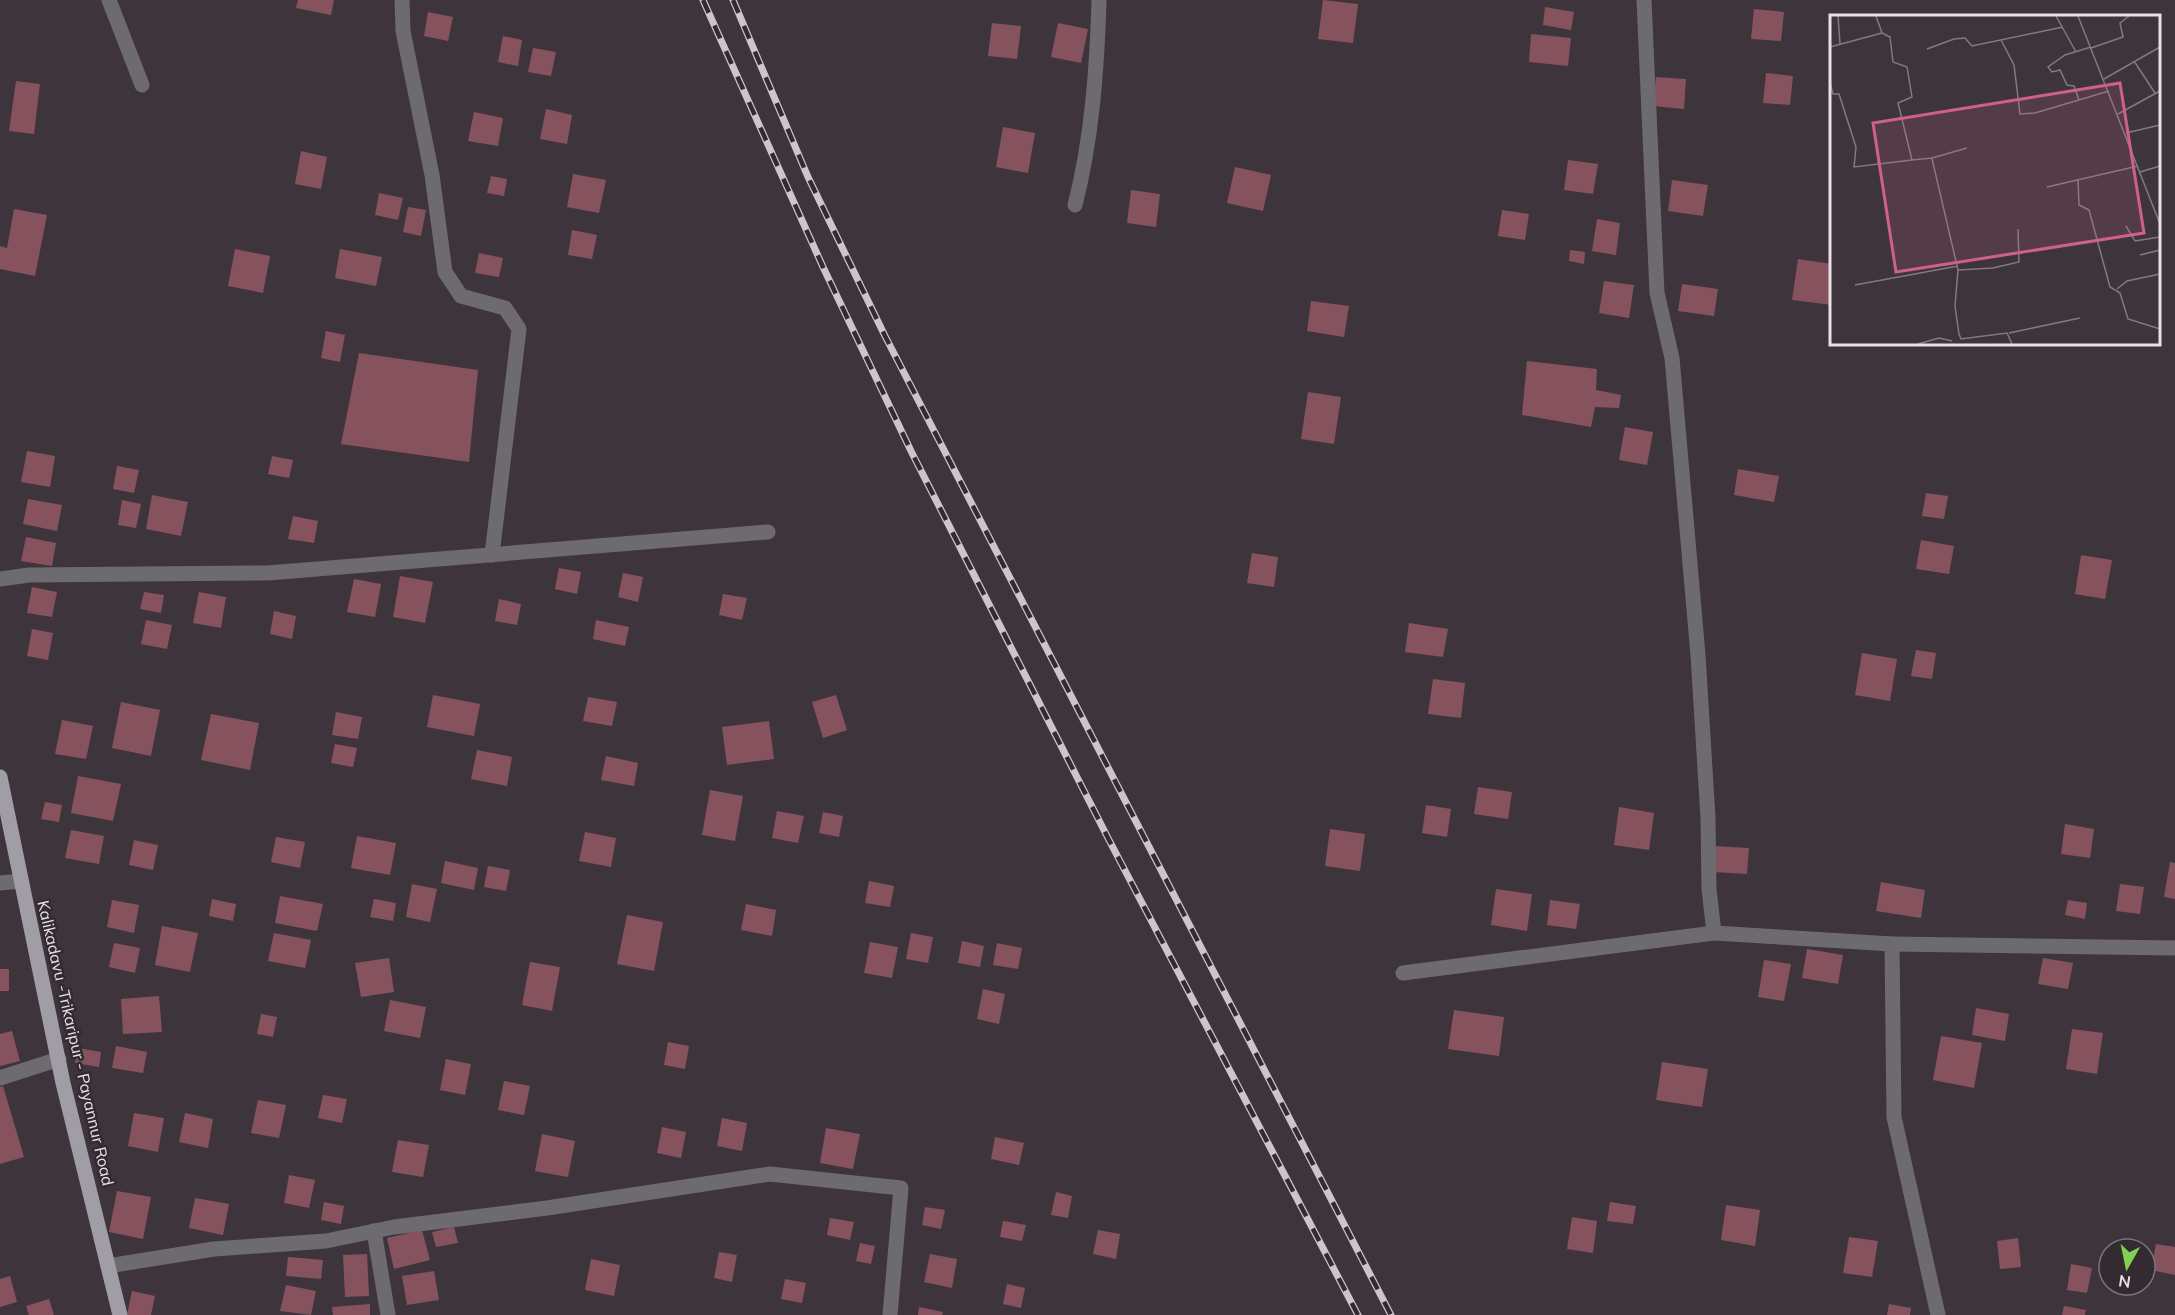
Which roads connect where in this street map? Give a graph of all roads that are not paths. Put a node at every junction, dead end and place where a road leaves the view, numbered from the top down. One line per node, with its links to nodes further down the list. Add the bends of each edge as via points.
1 (109, 0): 5 (street)
2 (402, 0): 8 (street, via 402,31 432,175 445,272 462,296 505,308 519,329)
3 (1099, 0): 6 (street, via 1094,92)
4 (1644, 0): 13 (street, via 1657,292 1672,358 1698,655)
5 (142, 85)
6 (1075, 205)
7 (768, 531): 8 (street)
8 (492, 555): 9 (street, via 268,573 29,575)
9 (0, 579)
10 (0, 777): 11 (main road, Kalikadavu -Trikaripur - Payannur Road)
11 (21, 880): 12 (street); 17 (main road, Kalikadavu -Trikaripur - Payannur Road)
12 (0, 884)
13 (1714, 933): 14 (street); 16 (street)
14 (1892, 944): 15 (street); 24 (street, via 1894,1117)
15 (2175, 948)
16 (1403, 973)
17 (59, 1059): 18 (street); 20 (main road, Kalikadavu -Trikaripur - Payannur Road)
18 (0, 1078)
19 (374, 1231): 20 (street, via 326,1241 214,1249); 22 (street); 23 (street, via 770,1174 901,1188)
20 (108, 1266): 21 (main road, Kalikadavu -Trikaripur - Payannur Road)
21 (120, 1315)
22 (388, 1315)
23 (890, 1315)
24 (1938, 1315)

